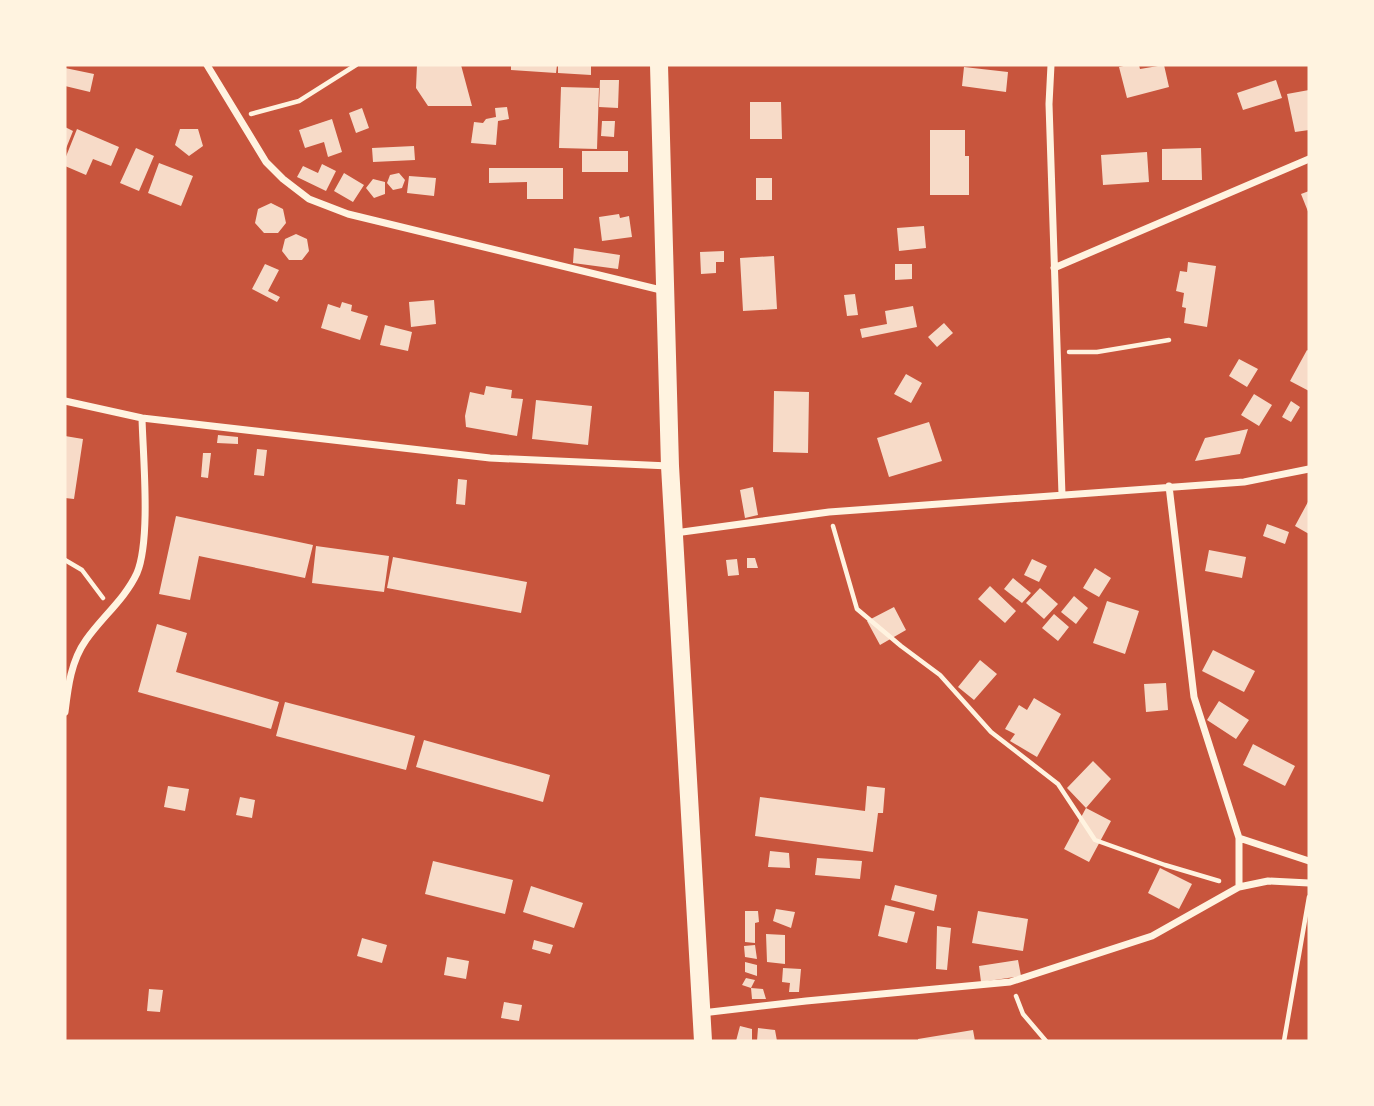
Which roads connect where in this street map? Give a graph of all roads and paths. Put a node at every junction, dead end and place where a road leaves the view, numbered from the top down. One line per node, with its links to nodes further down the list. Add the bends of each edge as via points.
1 (207, 65): 5 (street)
2 (356, 65): 5 (path, via 299,101)
3 (659, 65): 8 (main road)
4 (1051, 65): 7 (street)
5 (240, 117): 8 (street, via 267,162 309,199 348,214)
6 (1309, 159): 7 (street)
7 (1054, 268): 10 (street)
8 (666, 291): 13 (main road)
9 (1169, 341): 10 (path, via 1097,352)
10 (1057, 351): 16 (street)
11 (65, 401): 12 (street)
12 (142, 418): 13 (street, via 490,458); 20 (street, via 144,544 130,588)
13 (670, 466): 18 (main road)
14 (1309, 469): 15 (street, via 1244,482)
15 (1170, 486): 16 (street); 22 (street, via 1194,697)
16 (1062, 495): 17 (street)
17 (829, 512): 18 (street); 25 (path, via 857,609 940,675 991,732 1058,785 1095,840)
18 (675, 533): 28 (main road)
19 (65, 560): 20 (path, via 82,570)
20 (112, 609): 21 (street, via 76,658)
21 (65, 712)
22 (1239, 838): 23 (street); 25 (street)
23 (1309, 861)
24 (1309, 883): 25 (street, via 1268,881)
25 (1239, 887): 27 (street, via 1152,936)
26 (1309, 896): 31 (path)
27 (1010, 982): 28 (street); 30 (path, via 1023,1014)
28 (701, 1013): 29 (main road)
29 (703, 1041)
30 (1046, 1041)
31 (1284, 1041)

